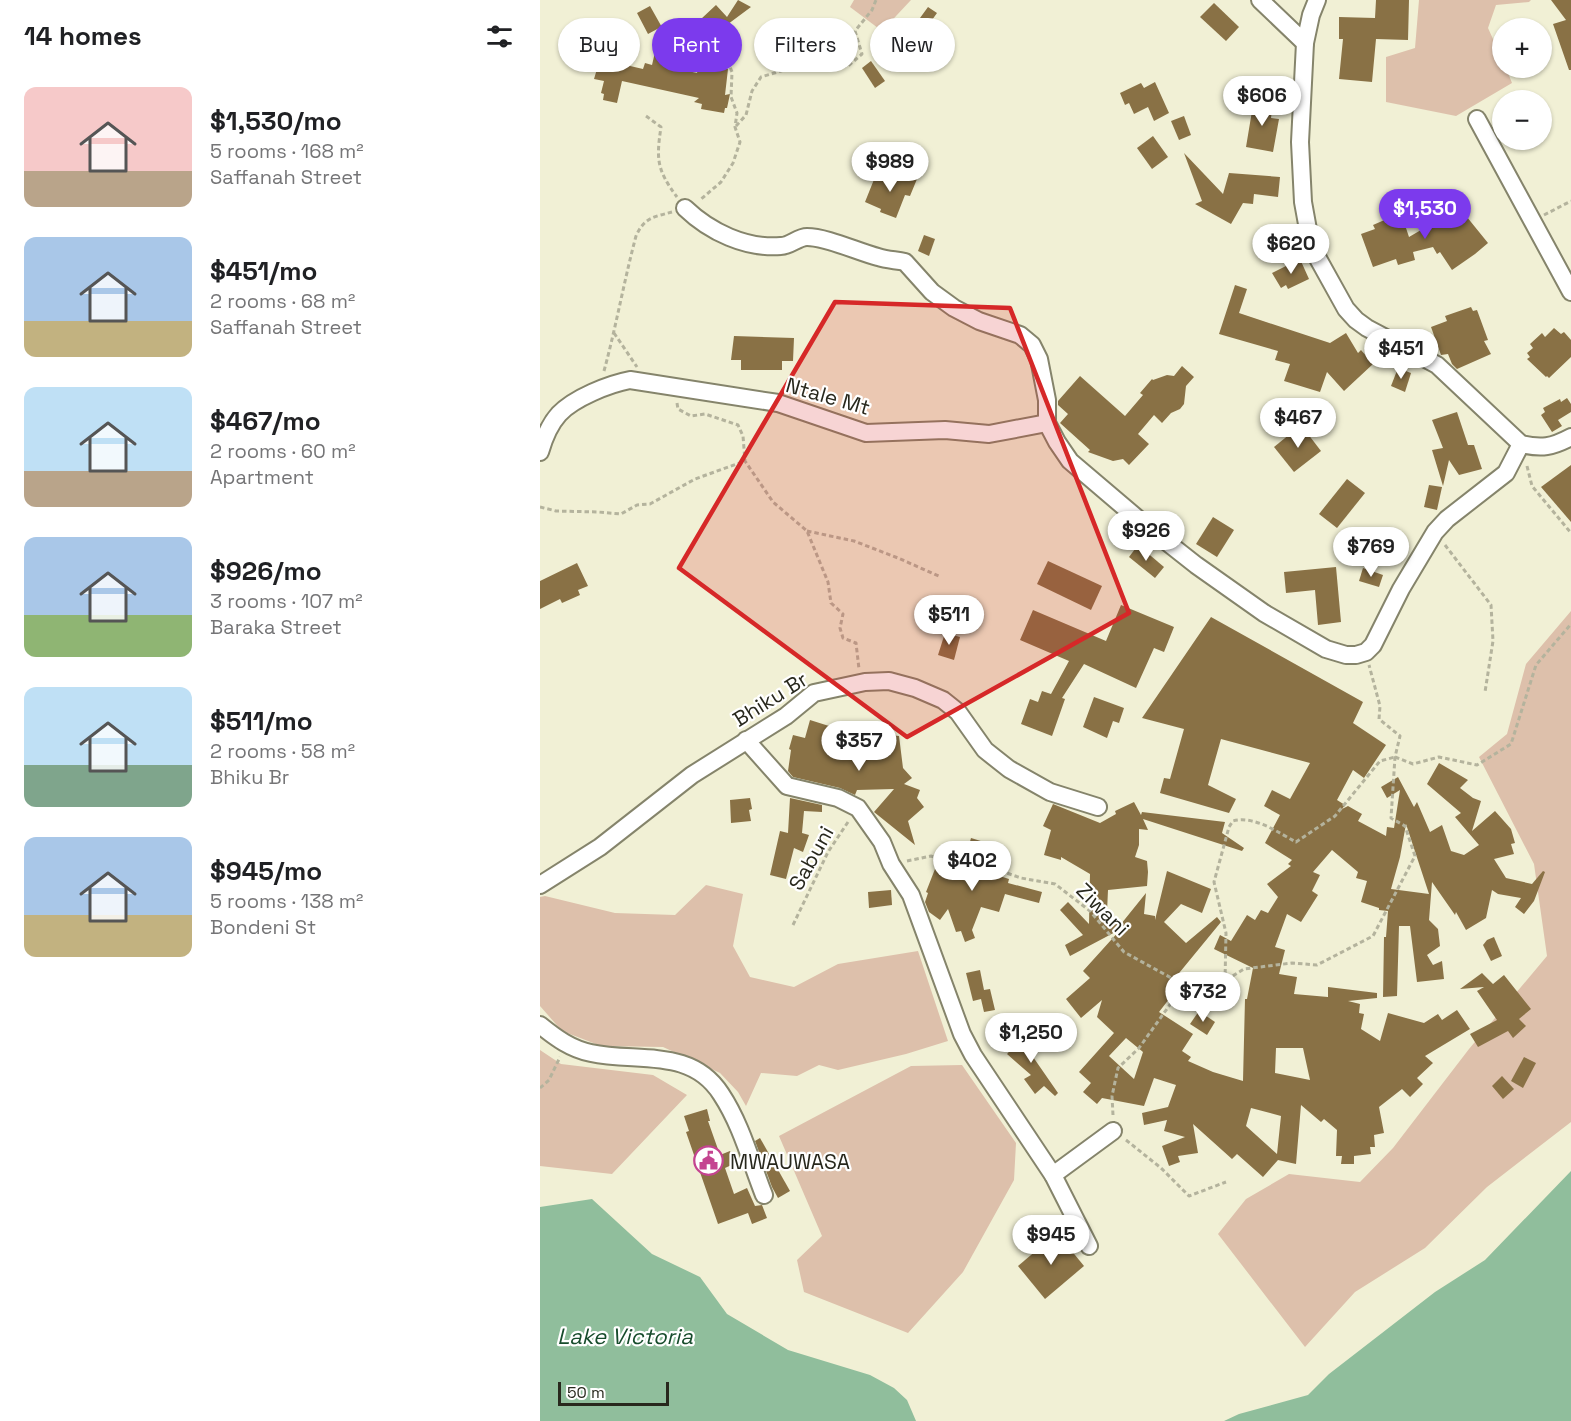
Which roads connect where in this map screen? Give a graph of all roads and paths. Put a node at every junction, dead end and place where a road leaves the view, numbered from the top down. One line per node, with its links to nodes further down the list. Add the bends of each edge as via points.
1 (876, 0): 8 (path, via 855,31 862,54 847,67 811,57 761,77 752,91 746,115)
2 (1260, 0): 4 (street)
3 (1317, 0): 4 (street)
4 (1305, 43): 19 (street, via 1300,142 1303,202 1311,246 1321,265 1356,320 1437,366)
5 (732, 72): 8 (path)
6 (646, 116): 10 (path, via 661,127 657,152 664,179)
7 (1477, 119): 11 (street)
8 (735, 127): 10 (path, via 740,142 733,163 703,198)
9 (1571, 201): 11 (path)
10 (685, 208): 13 (path, via 641,225); 17 (street, via 712,230 740,241 783,246 806,237 905,262 932,292 954,308 1020,335 1032,345 1047,399)
11 (1532, 222): 12 (street)
12 (1571, 292)
13 (614, 333): 14 (path); 16 (path)
14 (646, 381): 15 (street, Ntale Mt); 16 (street, Ntale Mt, via 614,383)
15 (675, 388): 17 (street, Ntale Mt, via 778,403 866,433 945,430 989,434); 21 (path, via 678,409 691,416 705,414 738,425)
16 (598, 391): 20 (street, Ntale Mt, via 559,414 545,435)
17 (1047, 423): 28 (street, via 1070,460 1196,565 1264,613 1326,649 1346,655)
18 (1571, 437): 19 (street, via 1545,447)
19 (1521, 444): 24 (street, via 1506,474); 25 (path, via 1532,486)
20 (540, 452)
21 (745, 461): 22 (path, via 695,479 650,504 637,505 621,514 556,512); 23 (path, via 773,502)
22 (540, 507)
23 (807, 531): 26 (path, via 854,542); 29 (path, via 828,582 831,603 843,614 843,639 855,643 857,665)
24 (1435, 532): 28 (street); 30 (path, via 1491,605 1493,640)
25 (1571, 533)
26 (941, 577)
27 (1571, 624): 32 (path, via 1536,665 1511,744 1477,765 1439,757 1413,764)
28 (1366, 652): 32 (path, via 1380,706 1378,719 1400,736)
29 (865, 682): 31 (street, Bhiku Br, via 814,693 786,716); 33 (street, Bhiku Br, via 889,681 943,700 958,712 985,750 1009,769 1050,792)
30 (1485, 692)
31 (746, 740): 34 (street, via 787,786 838,798); 36 (street, Bhiku Br, via 692,775 600,847)
32 (1395, 757): 38 (path, via 1391,818 1405,826 1415,856 1373,936 1317,965 1292,963 1244,969); 38 (path, via 1380,761 1335,816 1296,842 1265,826 1240,819 1233,821 1214,882 1226,933)
33 (1098, 807)
34 (858, 808): 35 (street, via 882,842); 37 (path, Sabuni, via 828,852)
35 (891, 864): 39 (path, Ziwani, via 931,856 984,874 998,870 1055,884 1090,912 1124,952); 44 (street, via 911,896 962,1034)
36 (540, 885)
37 (794, 925)
38 (1225, 981): 39 (path, via 1205,993)
39 (1184, 985): 43 (path, via 1139,1048 1118,1068 1112,1096)
40 (540, 1025): 41 (street)
41 (566, 1044): 42 (path, via 549,1080); 46 (street, via 592,1054 690,1066 708,1078 735,1121)
42 (540, 1088)
43 (1113, 1131): 44 (street); 45 (path, via 1161,1168 1189,1196)
44 (1053, 1175): 47 (street)
45 (1226, 1182)
46 (764, 1195)
47 (1089, 1246)

